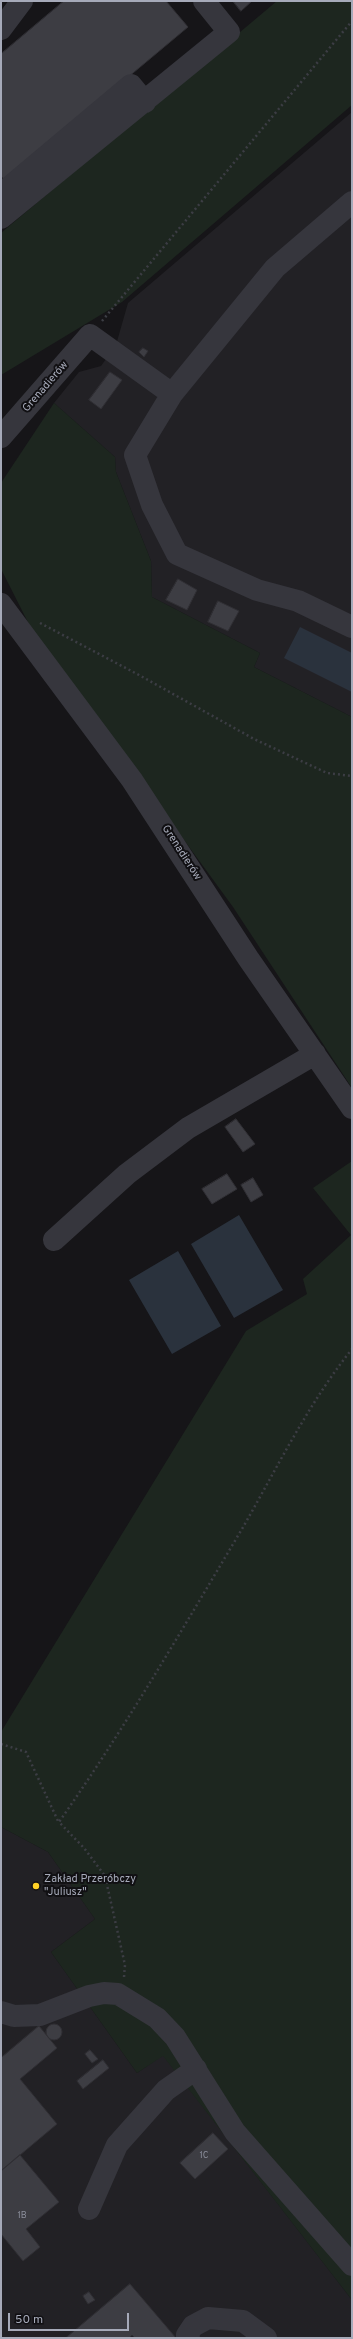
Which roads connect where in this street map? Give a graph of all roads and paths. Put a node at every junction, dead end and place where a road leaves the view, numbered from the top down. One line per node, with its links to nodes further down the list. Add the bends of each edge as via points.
1 (22, 1): 4 (street)
2 (204, 1): 5 (street, via 229,32)
3 (352, 21): 9 (path)
4 (1, 29)
5 (145, 102): 6 (street, via 131,85); 8 (street)
6 (1, 192)
7 (352, 202): 10 (street, via 275,268)
8 (1, 218)
9 (90, 336): 10 (street); 11 (street, Grenadierów)
10 (172, 394): 14 (street, via 135,455 152,505 177,554 257,590 298,601)
11 (1, 438)
12 (1, 604): 13 (street, Grenadierów)
13 (15, 624): 15 (path, via 33,620 139,675 254,740 327,773); 16 (street, Grenadierów, via 132,780 248,958)
14 (352, 627)
15 (352, 776)
16 (315, 1054): 17 (street, Grenadierów); 18 (street, via 188,1128 127,1174)
17 (352, 1108)
18 (54, 1240)
19 (352, 1349): 21 (path, via 327,1381 242,1529 107,1753)
20 (1, 1744): 21 (path, via 26,1752)
21 (59, 1822): 22 (path, via 84,1848 105,1876 124,1965 124,1981)
22 (118, 1994): 23 (street, via 89,1996 27,2017); 24 (street, via 157,2018 175,2037)
23 (1, 2012)
24 (196, 2069): 25 (street, via 166,2090 117,2145); 26 (street, via 235,2132)
25 (89, 2209)
26 (352, 2265)
27 (189, 2338): 28 (street, via 187,2335 193,2326 208,2318 243,2321)
28 (266, 2338)

